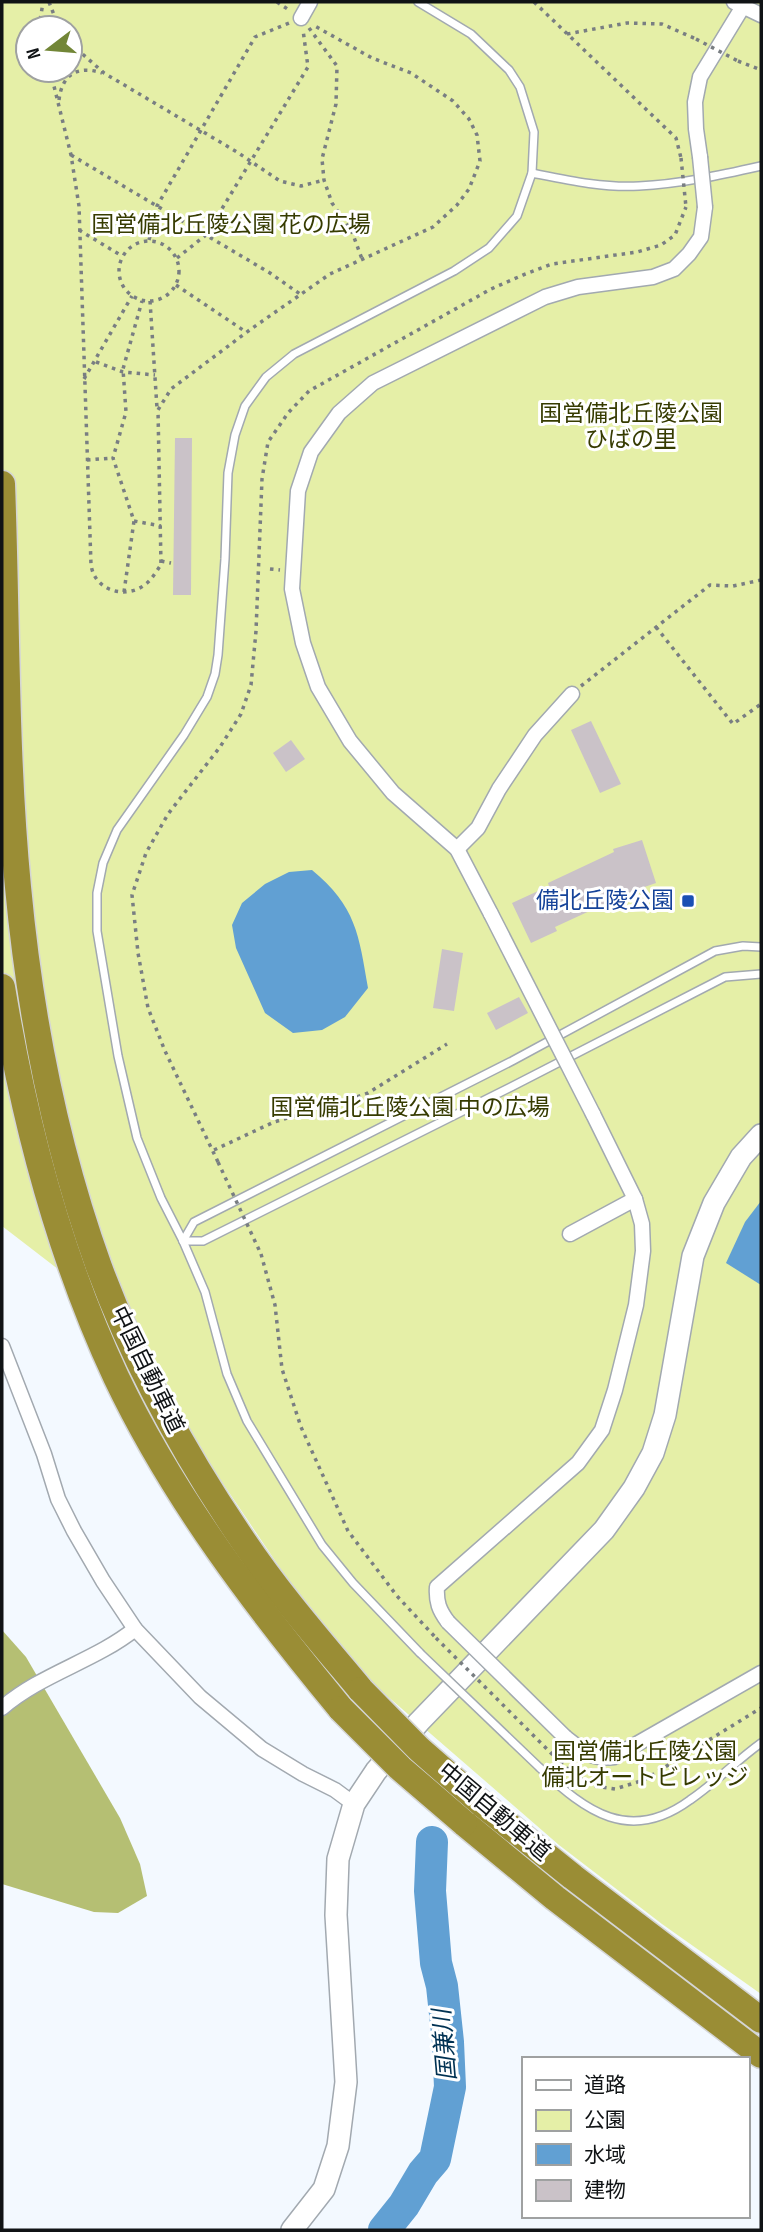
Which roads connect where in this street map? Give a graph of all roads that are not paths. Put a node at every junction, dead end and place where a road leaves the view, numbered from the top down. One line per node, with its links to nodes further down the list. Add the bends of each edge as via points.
1 (310, 2): 5 (street)
2 (418, 2): 7 (lane, via 471,34 514,78 534,132)
3 (738, 5): 4 (street); 10 (street, bridge, via 700,78 695,102 705,207 701,237 689,254 674,269 653,277 578,287 545,297 373,383 339,414 311,452 298,491 292,589 318,687 350,741 393,793)
4 (761, 15)
5 (301, 18)
6 (761, 166): 7 (lane, via 639,186)
7 (532, 173): 17 (lane, via 517,216 489,248 294,354 266,377 245,406 235,435 228,472 215,674 184,735 117,830 97,893 97,932 137,1138)
8 (2, 484): 24 (highway, 中国自動車道, bridge, via 11,784 27,973 67,1168 100,1268 136,1355 191,1458 245,1544 361,1690 482,1804)
9 (572, 694): 10 (street, via 535,735 478,828)
10 (457, 849): 15 (street, bridge)
11 (761, 947): 17 (lane, via 715,951 546,1043 194,1222)
12 (761, 974): 17 (lane, via 725,977 203,1241)
13 (2, 987): 25 (highway, 中国自動車道, bridge, via 40,1173 74,1275 116,1377 221,1555 341,1709 400,1769 555,1898)
14 (761, 1135): 23 (street, via 741,1157 714,1203 693,1256 665,1415 653,1453 634,1488 604,1530 419,1722)
15 (635, 1199): 16 (street); 20 (street, bridge, via 642,1223 640,1278 602,1430 578,1463 437,1587 436,1600 448,1622 565,1737 599,1759 614,1757)
16 (570, 1234)
17 (183, 1241): 22 (lane, bridge, via 205,1292 228,1374 247,1421 322,1545 420,1653 567,1794 596,1813 633,1821 653,1818 690,1800)
18 (2, 1346): 19 (street, via 58,1499)
19 (135, 1629): 21 (street); 23 (street, via 200,1697 262,1749)
20 (761, 1673)
21 (2, 1708)
22 (761, 1743)
23 (354, 1804): 26 (street, via 338,1859 336,1915 346,2082 338,2146 324,2189)
24 (761, 2020)
25 (761, 2055)
26 (292, 2230)

